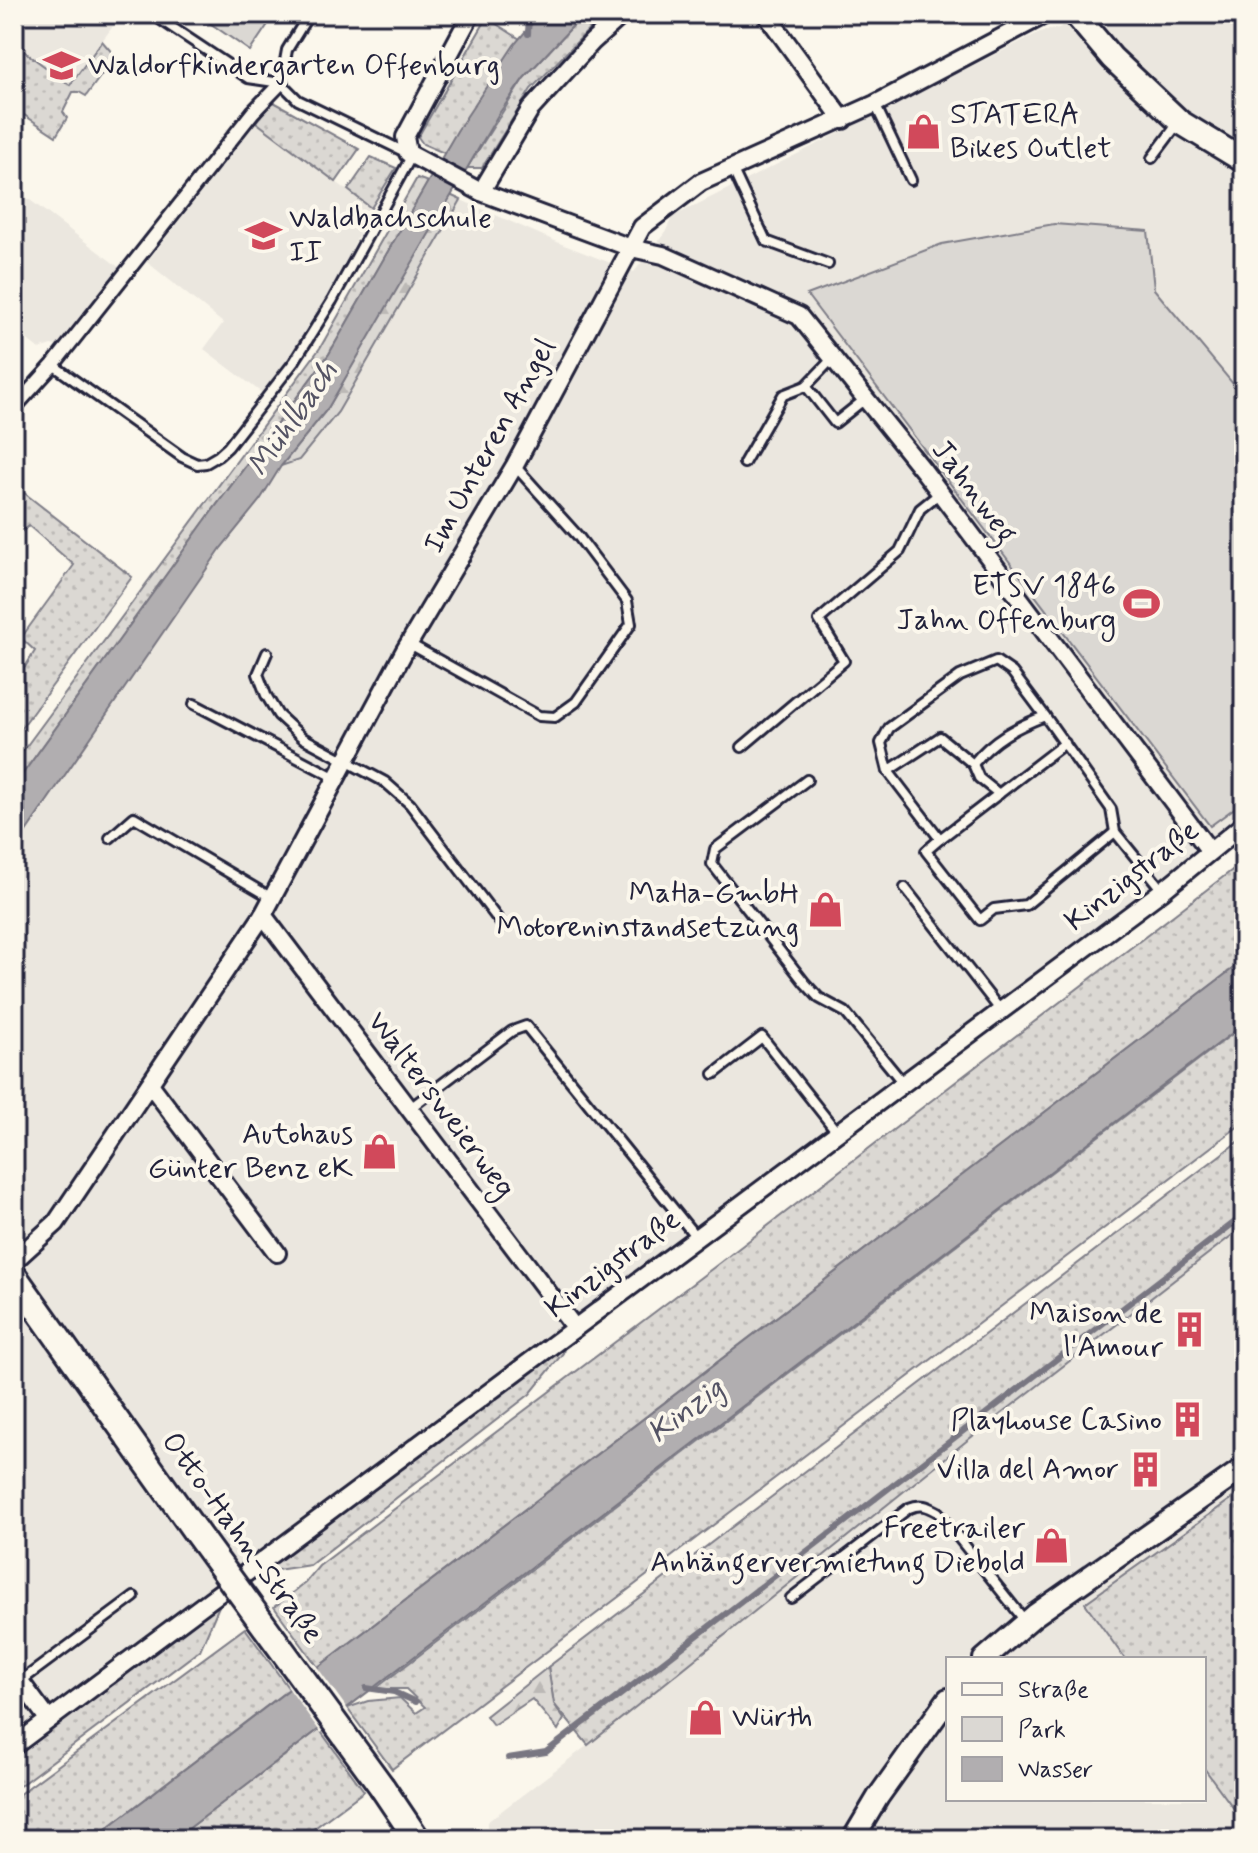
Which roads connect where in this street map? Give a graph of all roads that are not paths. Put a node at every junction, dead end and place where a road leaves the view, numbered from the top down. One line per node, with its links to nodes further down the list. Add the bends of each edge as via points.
1 (152, 14): 8 (lane, via 248,78)
2 (309, 14): 8 (lane, via 287,50)
3 (471, 14): 12 (street, via 405,137)
4 (623, 14): 17 (street, via 530,110)
5 (766, 14): 10 (street)
6 (1046, 14): 9 (street, Im Unteren Angel)
7 (1075, 14): 11 (main road, via 1112,58)
8 (281, 83): 12 (lane, via 298,100); 21 (street)
9 (875, 104): 10 (street, Im Unteren Angel); 16 (lane)
10 (843, 120): 15 (street, Im Unteren Angel)
11 (1180, 122): 13 (lane); 14 (main road)
12 (410, 154): 17 (street, Jahnweg); 21 (lane, via 294,362 228,447 206,463 182,457)
13 (1152, 158)
14 (1244, 161)
15 (732, 168): 18 (street, Im Unteren Angel, via 701,182 663,210 642,227); 19 (lane, via 766,241)
16 (911, 180)
17 (474, 189): 18 (street, Jahnweg)
18 (631, 248): 20 (street, Jahnweg, via 663,255 799,316); 26 (street, Im Unteren Angel)
19 (828, 264)
20 (833, 358): 22 (lane); 23 (street, Jahnweg)
21 (53, 365): 24 (street)
22 (806, 386): 23 (lane, via 835,423); 25 (lane, via 783,395)
23 (866, 398): 27 (street, Jahnweg)
24 (14, 408)
25 (744, 463)
26 (515, 465): 28 (street, Im Unteren Angel); 28 (lane, via 627,601 631,624 576,702 555,717 539,716)
27 (940, 493): 33 (lane, via 920,509 900,551 819,620 844,661); 44 (street, Jahnweg)
28 (408, 643): 34 (street, Im Unteren Angel)
29 (267, 653): 34 (lane, via 258,674 278,715 303,738)
30 (194, 704): 37 (lane)
31 (1045, 716): 32 (lane); 35 (lane, via 988,745); 36 (lane, via 1012,672 996,661 960,676 889,728 881,743)
32 (1065, 743): 39 (lane); 41 (lane, via 1111,809)
33 (742, 747)
34 (346, 760): 37 (street, Im Unteren Angel); 49 (lane, via 410,804)
35 (973, 764): 36 (lane, via 940,737); 39 (lane, via 979,778)
36 (888, 771): 43 (lane)
37 (336, 778): 47 (street, Im Unteren Angel)
38 (807, 780): 52 (lane, via 715,849 712,864 805,983 845,1012)
39 (999, 794): 43 (lane)
40 (1244, 824): 44 (street, Kinzigstraße)
41 (1115, 832): 43 (lane, via 1026,905 994,909 980,920 926,851); 46 (lane)
42 (110, 838): 47 (lane, via 134,817)
43 (940, 839)
44 (1209, 850): 46 (street, Kinzigstraße)
45 (905, 888): 50 (lane)
46 (1162, 891): 50 (street, Kinzigstraße)
47 (272, 898): 48 (street, Im Unteren Angel)
48 (263, 915): 53 (street, Im Unteren Angel); 54 (street, Waltersweierweg)
49 (503, 926)
50 (1001, 1011): 52 (street, Kinzigstraße)
51 (714, 1074): 55 (lane, via 762,1037)
52 (903, 1083): 55 (street, Kinzigstraße)
53 (150, 1084): 57 (street); 58 (street, Im Unteren Angel, via 56,1223)
54 (409, 1109): 56 (lane, via 512,1031 526,1026); 60 (street, Waltersweierweg)
55 (837, 1132): 56 (street, Kinzigstraße)
56 (696, 1237): 60 (street, Kinzigstraße)
57 (277, 1253)
58 (14, 1261)
59 (14, 1276): 70 (main road, Otto-Hahn-Straße, bridge)
60 (574, 1327): 68 (street, Kinzigstraße)
61 (1244, 1468): 64 (street)
62 (134, 1597): 66 (lane)
63 (791, 1598): 64 (lane, via 909,1508 927,1505)
64 (1026, 1623): 65 (street)
65 (986, 1657)
66 (17, 1677): 68 (street)
67 (946, 1702): 71 (street)
68 (48, 1719): 69 (street, Kinzigstraße)
69 (14, 1746)
70 (417, 1839)
71 (853, 1839)

